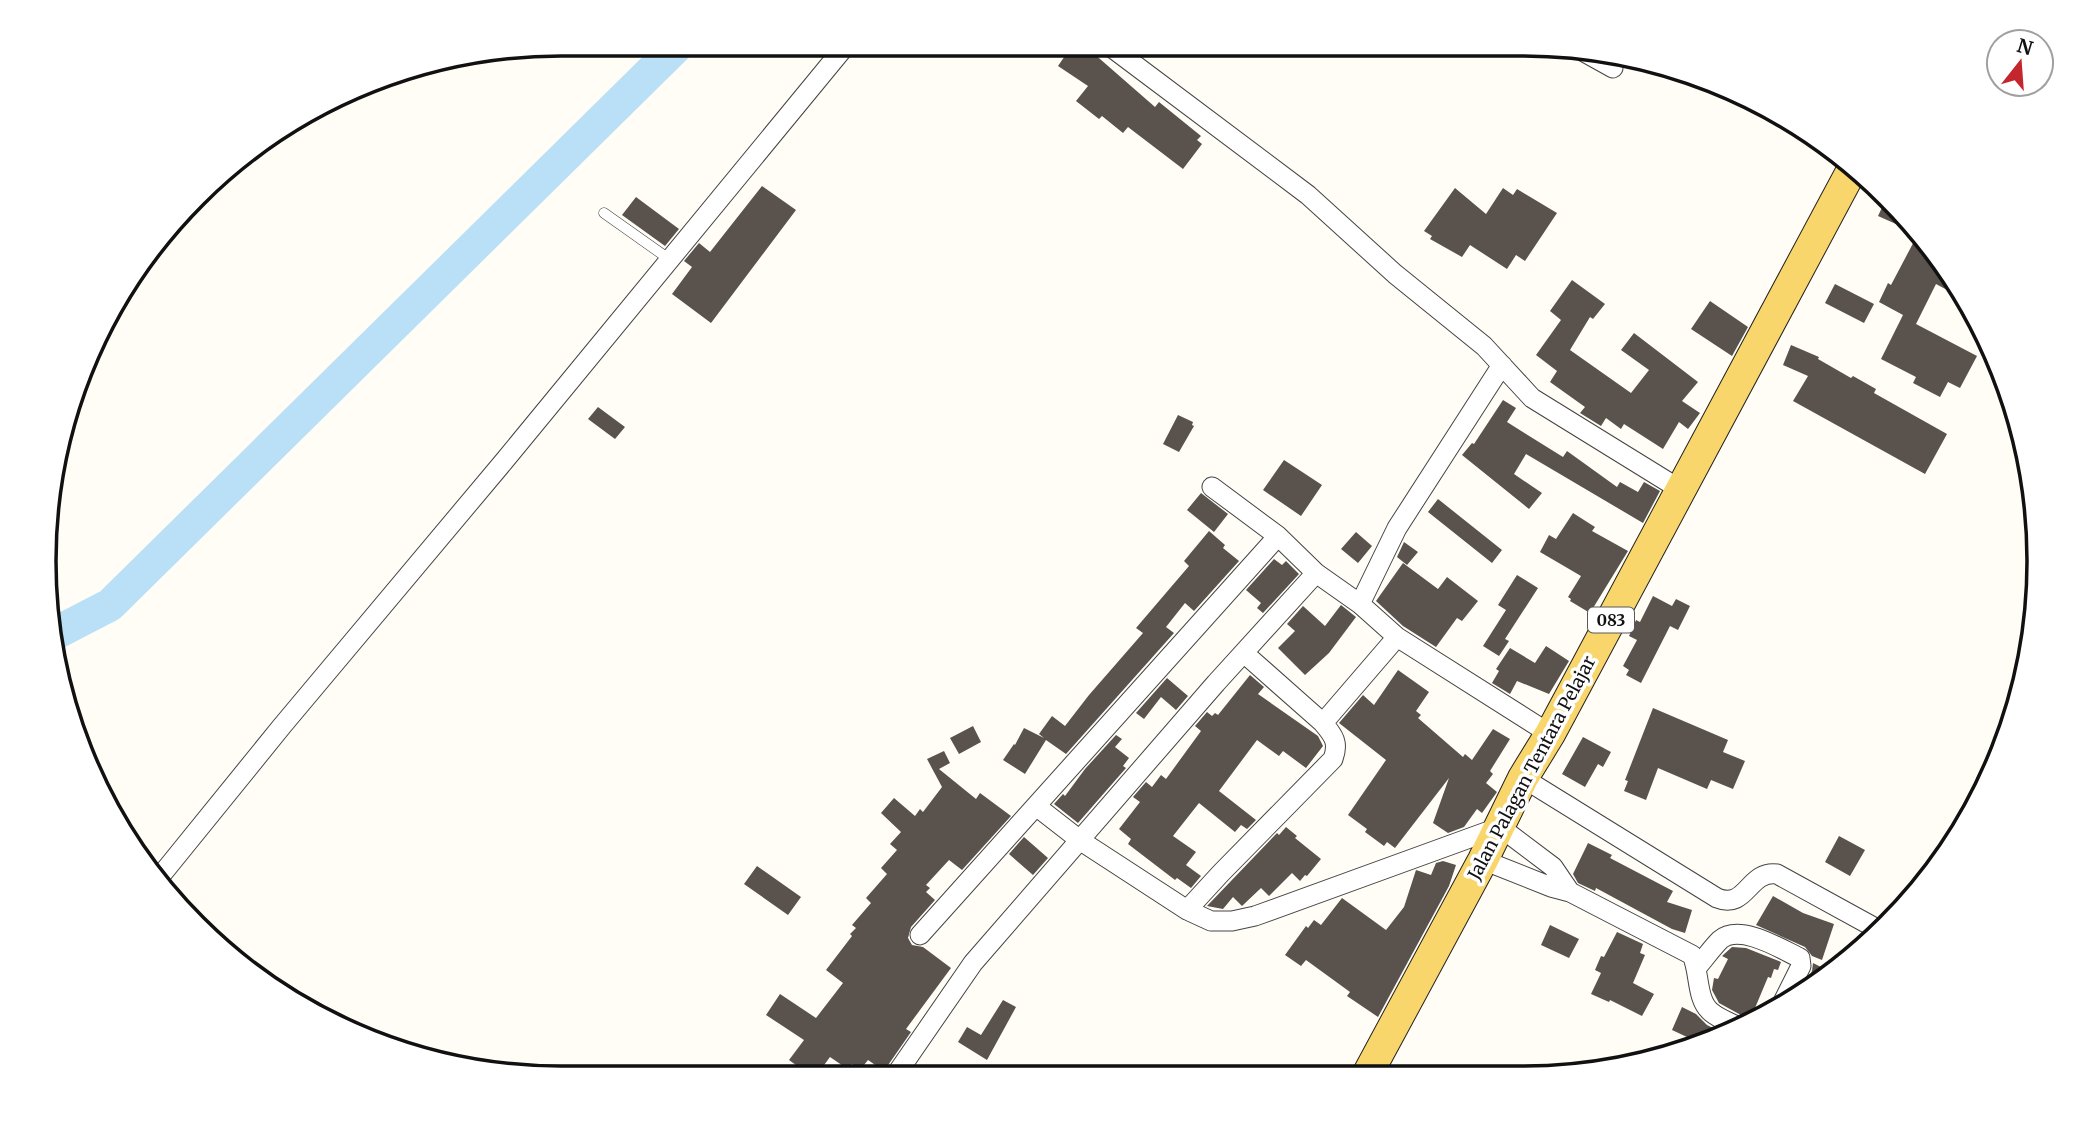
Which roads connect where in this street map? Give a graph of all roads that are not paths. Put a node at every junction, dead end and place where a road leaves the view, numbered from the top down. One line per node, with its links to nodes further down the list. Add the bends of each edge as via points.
1 (837, 56): 7 (street)
2 (1128, 56): 8 (street, via 1308,195)
3 (1604, 63): 4 (street)
4 (1613, 68)
5 (1849, 176): 10 (main road, Jalan Palagan Tentara Pelajar / 083)
6 (604, 213): 7 (lane)
7 (668, 259): 23 (street)
8 (1502, 365): 10 (street, via 1532,398); 13 (street, via 1397,528)
9 (1212, 487): 11 (street)
10 (1681, 490): 17 (main road, Jalan Palagan Tentara Pelajar / 083)
11 (1278, 536): 12 (street); 19 (street)
12 (1316, 573): 13 (street); 15 (street)
13 (1360, 604): 14 (street)
14 (1397, 637): 16 (street); 17 (street)
15 (1245, 654): 16 (street); 21 (street)
16 (1323, 723): 25 (street, via 1334,735 1333,759)
17 (1550, 734): 18 (main road, Jalan Palagan Tentara Pelajar / 083)
18 (1523, 778): 20 (main road, Jalan Palagan Tentara Pelajar / 083); 26 (street, via 1717,898 1736,900 1766,872)
19 (1036, 806): 21 (street); 27 (street)
20 (1500, 827): 22 (main road, Jalan Palagan Tentara Pelajar / 083); 24 (street, via 1553,867); 25 (street, via 1255,916 1211,921)
21 (1081, 841): 25 (street); 31 (street, via 973,963)
22 (1483, 860): 24 (street); 32 (main road, Jalan Palagan Tentara Pelajar / 083)
23 (164, 873)
24 (1570, 892): 28 (street, via 1692,955)
25 (1187, 910)
26 (1871, 926)
27 (920, 935)
28 (1698, 966): 29 (street, via 1722,939 1740,935 1759,938 1800,958 1801,966); 30 (street, via 1702,999 1709,1011)
29 (1790, 989)
30 (1729, 1022)
31 (902, 1066)
32 (1371, 1066)

